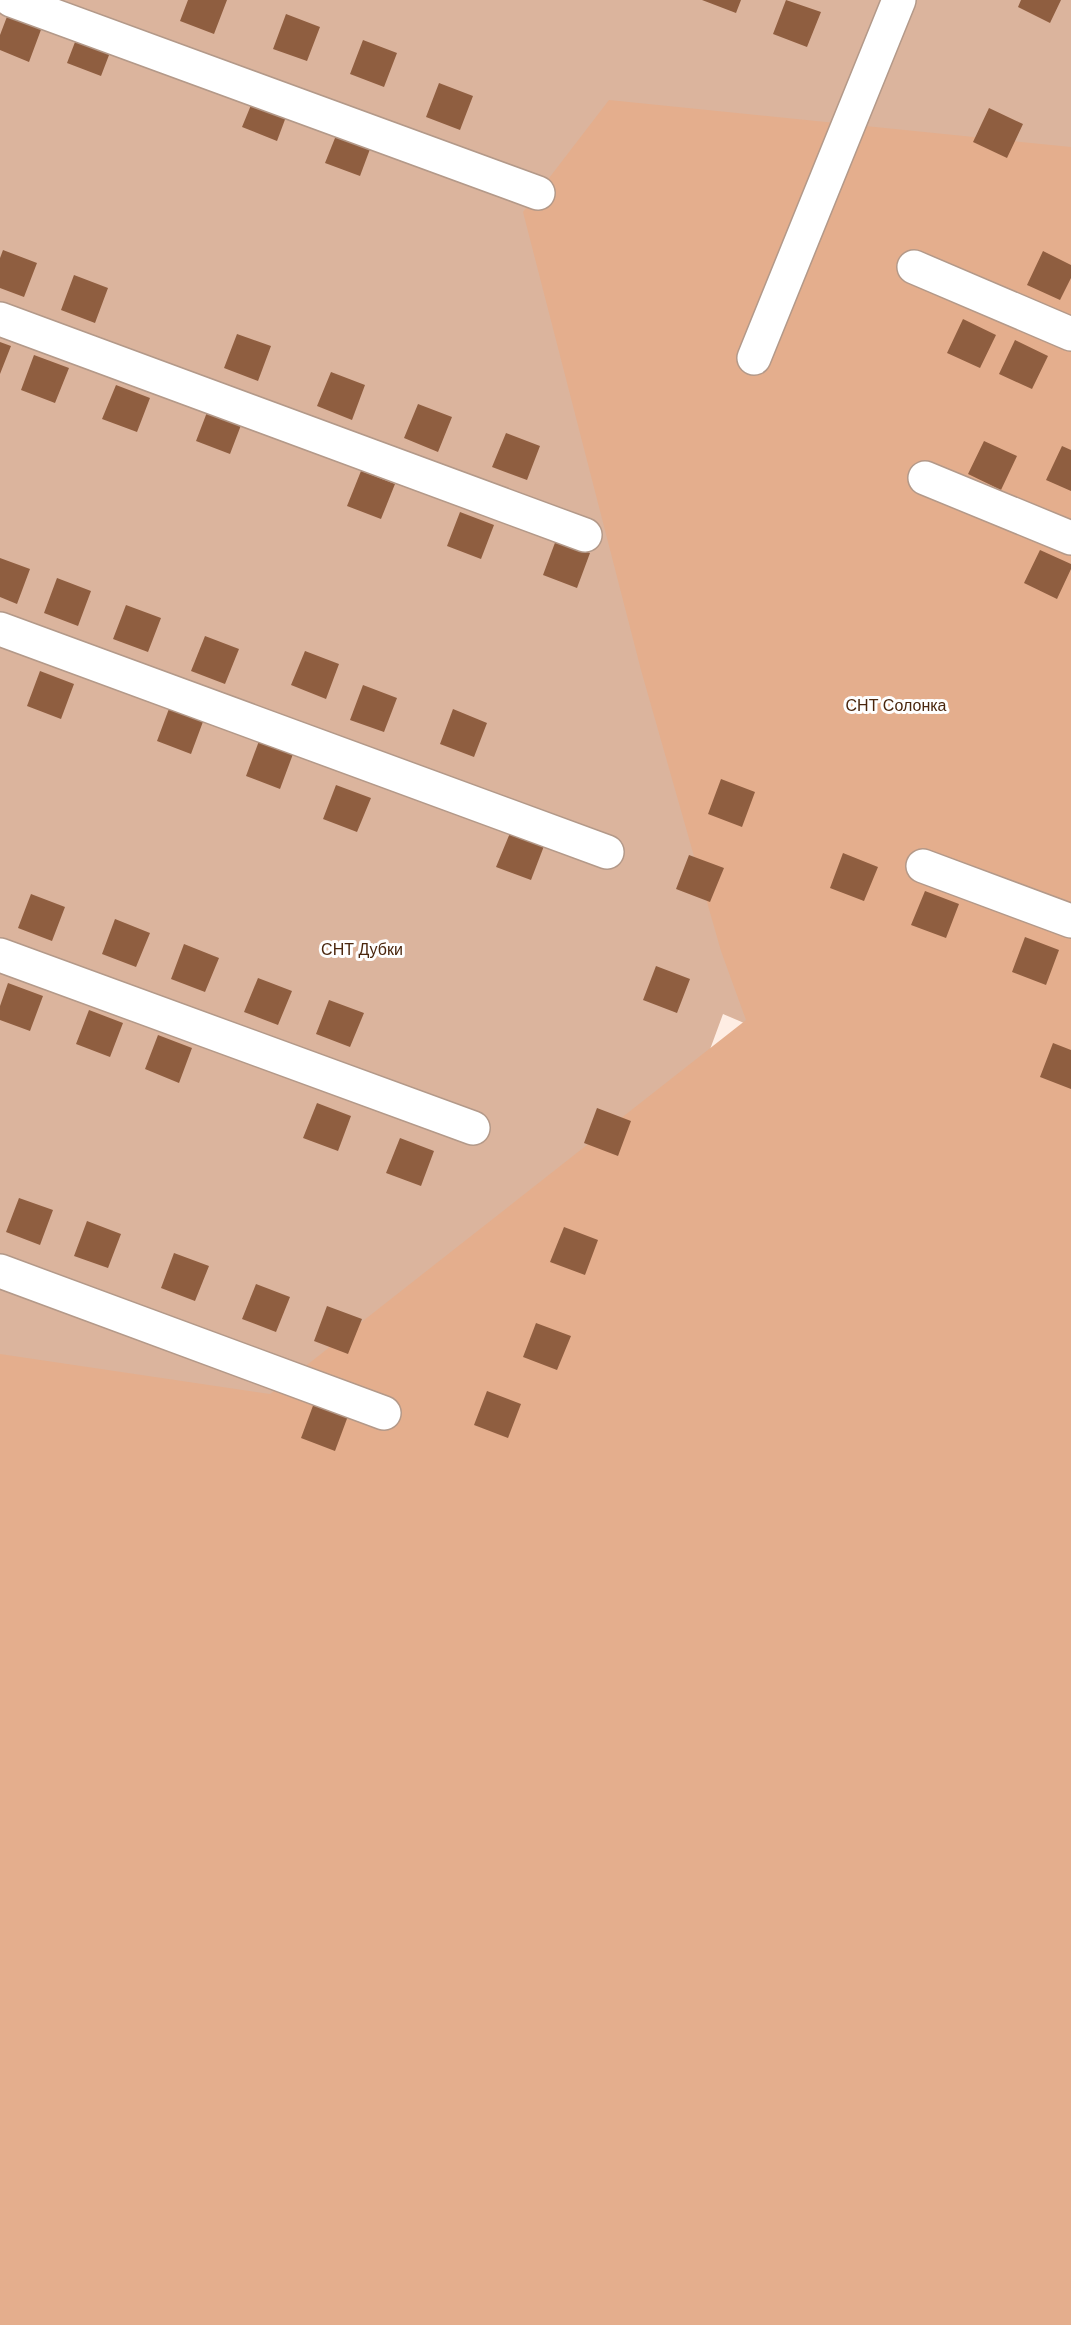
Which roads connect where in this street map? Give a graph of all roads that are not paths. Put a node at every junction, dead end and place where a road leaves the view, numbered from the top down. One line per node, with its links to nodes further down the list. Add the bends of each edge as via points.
1 (11, 0): 3 (street)
2 (893, 2): 7 (street)
3 (538, 193)
4 (914, 267): 6 (street)
5 (0, 319): 9 (street)
6 (1071, 334)
7 (754, 358)
8 (925, 478): 10 (street)
9 (585, 535)
10 (1071, 538)
11 (0, 629): 12 (street)
12 (607, 852)
13 (923, 866): 14 (street)
14 (1071, 921)
15 (0, 955): 16 (street)
16 (473, 1128)
17 (0, 1270): 18 (street)
18 (384, 1413)

